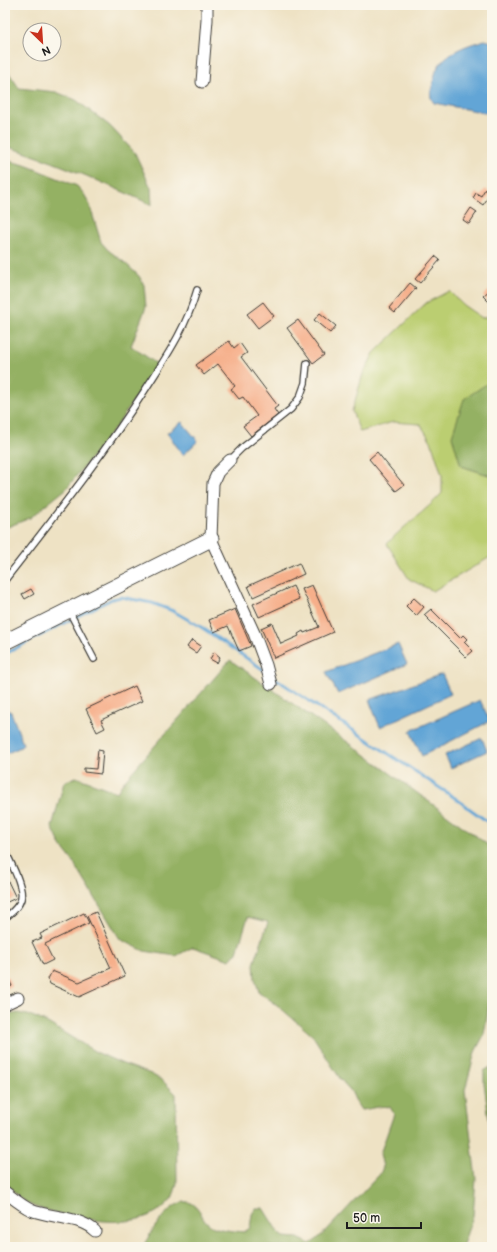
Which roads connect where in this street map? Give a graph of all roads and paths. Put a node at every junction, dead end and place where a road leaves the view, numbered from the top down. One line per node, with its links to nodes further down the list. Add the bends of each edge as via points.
1 (207, 5): 2 (street)
2 (202, 82)
3 (197, 290): 7 (lane, via 177,341 123,426)
4 (307, 363): 5 (lane, via 305,383 300,397 291,409)
5 (230, 460): 6 (street, via 218,472 213,483)
6 (211, 539): 8 (street); 11 (street, via 254,633)
7 (5, 580)
8 (71, 616): 9 (street); 10 (lane)
9 (5, 642)
10 (94, 659)
11 (271, 684)
12 (5, 850): 13 (lane, via 20,886 21,899 14,912)
13 (5, 918)
14 (18, 998): 15 (street)
15 (5, 1004)
16 (5, 1192): 17 (street, via 31,1210 81,1222)
17 (96, 1231)

